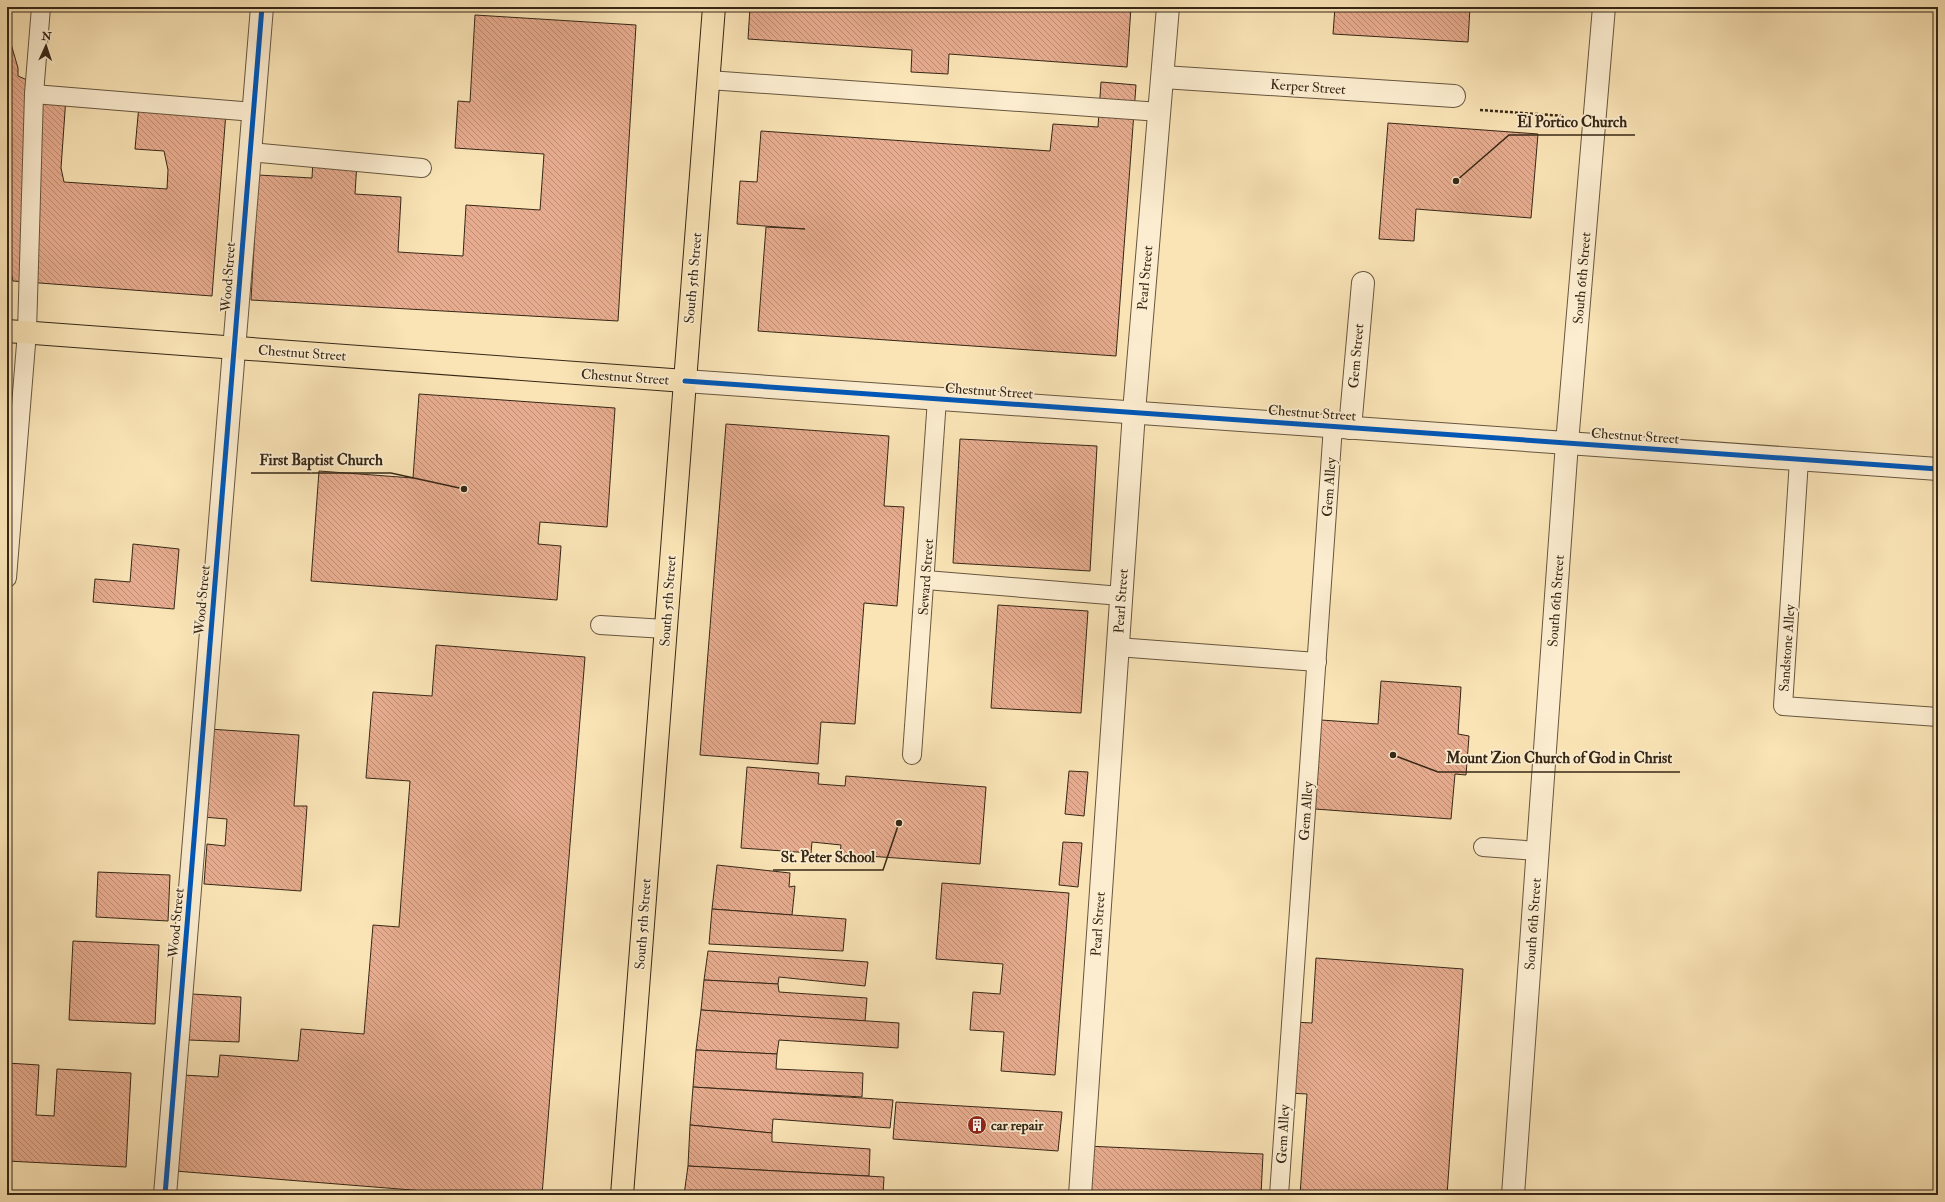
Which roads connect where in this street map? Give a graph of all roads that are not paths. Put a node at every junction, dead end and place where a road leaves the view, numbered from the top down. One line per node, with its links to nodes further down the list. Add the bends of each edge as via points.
1 (41, 7): 8 (lane)
2 (262, 7): 10 (street, Wood Street)
3 (714, 7): 7 (main road, South 5th Street)
4 (1168, 7): 6 (street, Pearl Street)
5 (1604, 7): 21 (street, South 6th Street)
6 (1163, 77): 9 (street, Kerper Street); 11 (street, Pearl Street)
7 (709, 80): 11 (lane); 17 (main road, South 5th Street)
8 (34, 94): 10 (lane); 15 (lane)
9 (1454, 96)
10 (254, 112): 12 (street, Wood Street)
11 (1160, 112): 19 (street, Pearl Street)
12 (250, 152): 13 (lane); 16 (street, Wood Street)
13 (422, 168)
14 (1362, 283): 20 (street, Gem Street)
15 (17, 331): 16 (main road, Chestnut Street); 24 (lane)
16 (235, 348): 17 (main road, Chestnut Street); 35 (street, Wood Street)
17 (685, 381): 18 (street, Chestnut Street); 28 (main road, South 5th Street)
18 (937, 399): 19 (street, Chestnut Street); 25 (lane, Seward Street)
19 (1134, 412): 20 (street, Chestnut Street); 26 (street, Pearl Street)
20 (1341, 427): 21 (street, Chestnut Street); 30 (lane, Gem Alley)
21 (1567, 443): 22 (street, Chestnut Street); 34 (street, South 6th Street)
22 (1799, 460): 23 (street, Chestnut Street); 31 (lane, Sandstone Alley, via 1783,706)
23 (1938, 469)
24 (7, 578)
25 (926, 580): 26 (lane); 32 (lane, Seward Street)
26 (1121, 596): 29 (street, Pearl Street)
27 (600, 625): 28 (lane)
28 (666, 629): 36 (main road, South 5th Street)
29 (1117, 647): 30 (lane); 37 (street, Pearl Street)
30 (1317, 662): 38 (lane, Gem Alley)
31 (1938, 717)
32 (912, 755)
33 (1483, 847): 34 (lane)
34 (1538, 851): 39 (street, South 6th Street)
35 (165, 1195)
36 (622, 1195)
37 (1080, 1195)
38 (1279, 1195)
39 (1513, 1195)

